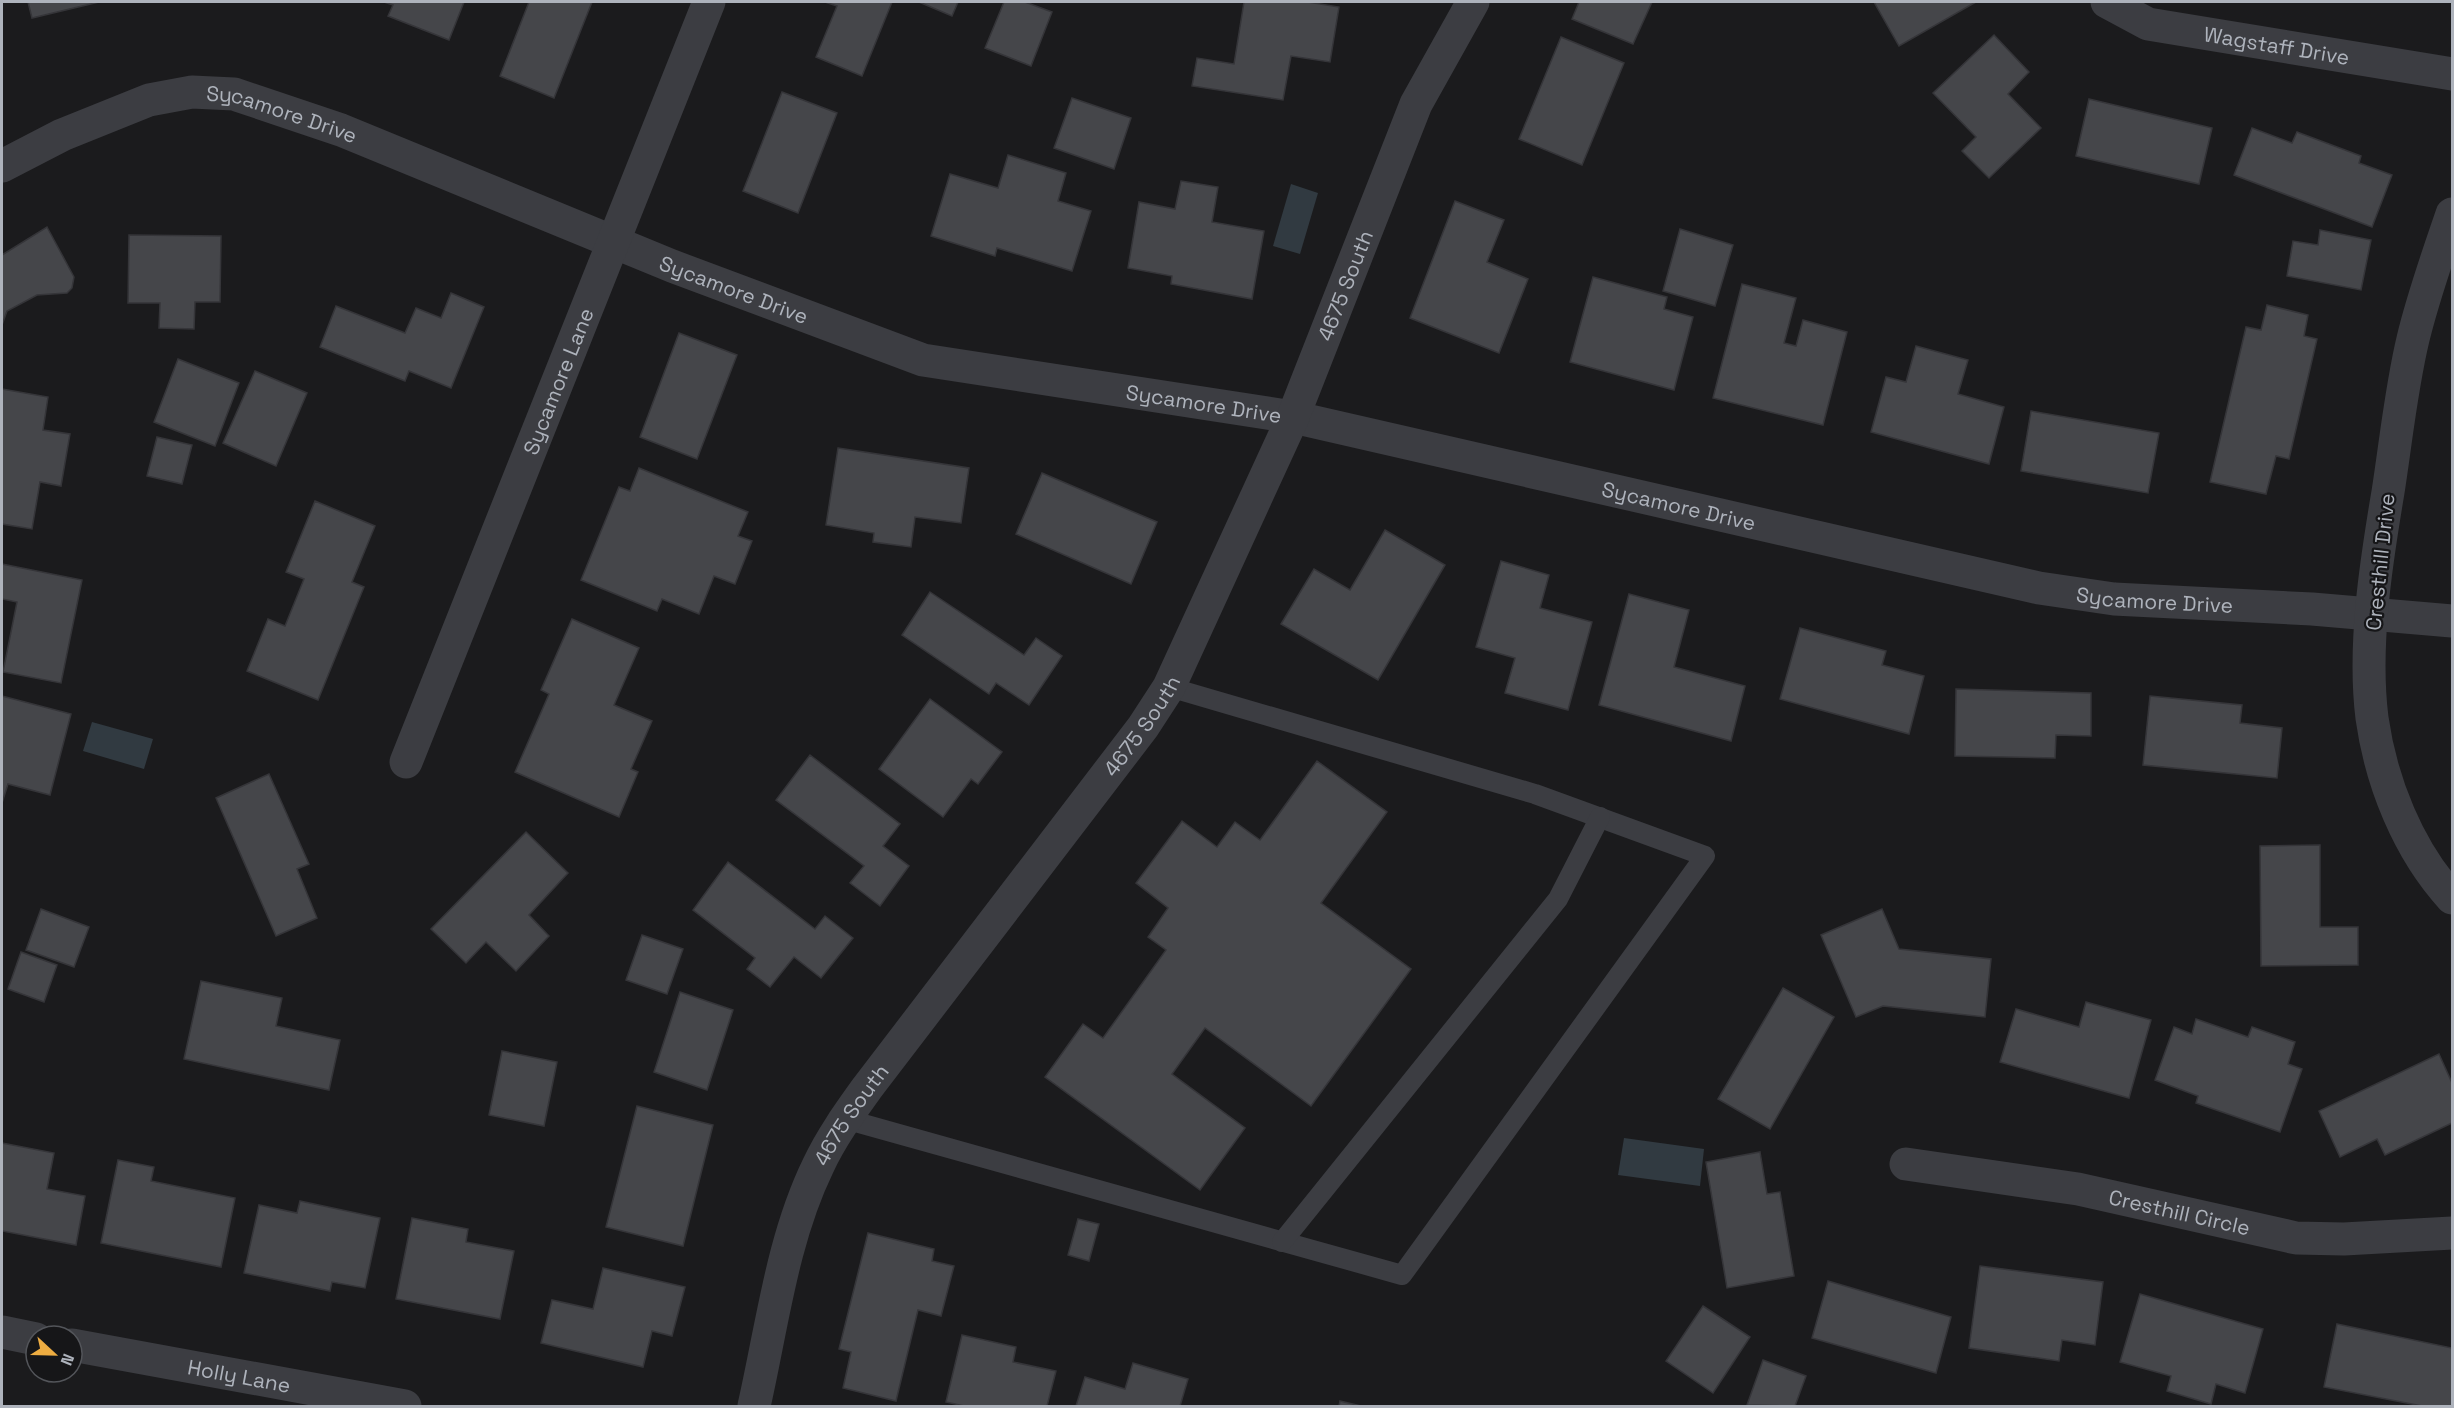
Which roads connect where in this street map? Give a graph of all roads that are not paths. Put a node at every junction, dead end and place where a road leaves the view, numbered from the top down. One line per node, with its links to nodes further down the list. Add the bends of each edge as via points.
1 (709, 2): 7 (street, Sycamore Lane)
2 (1473, 2): 8 (street, 4675 South, via 1416,104)
3 (2107, 2): 4 (street, Wagstaff Drive, via 2148,24)
4 (2452, 74)
5 (2, 166): 7 (street, Sycamore Drive, via 62,135 148,100 192,92 234,94 341,130)
6 (2452, 214): 9 (street, Cresthill Drive, via 2413,339)
7 (613, 242): 8 (street, Sycamore Drive, via 923,360); 12 (street, Sycamore Lane)
8 (1293, 417): 9 (street, Sycamore Drive, via 2039,588 2138,601); 11 (street, 4675 South)
9 (2372, 614): 10 (street, Sycamore Drive); 14 (street, Cresthill Drive, via 2372,717 2383,768 2412,843)
10 (2452, 621)
11 (1169, 687): 13 (lane, via 1535,794); 15 (street, 4675 South, via 1143,727)
12 (406, 762)
13 (1600, 817): 18 (lane, via 1558,899); 18 (lane, via 1705,856 1402,1275)
14 (2452, 898)
15 (845, 1119): 18 (lane); 23 (street, 4675 South, via 818,1165 798,1217)
16 (1906, 1164): 17 (street, Cresthill Circle, via 2078,1189 2296,1238)
17 (2452, 1233)
18 (1282, 1242)
19 (2, 1332): 20 (street)
20 (24, 1337)
21 (84, 1347): 22 (street, Holly Lane)
22 (405, 1407)
23 (754, 1407)

